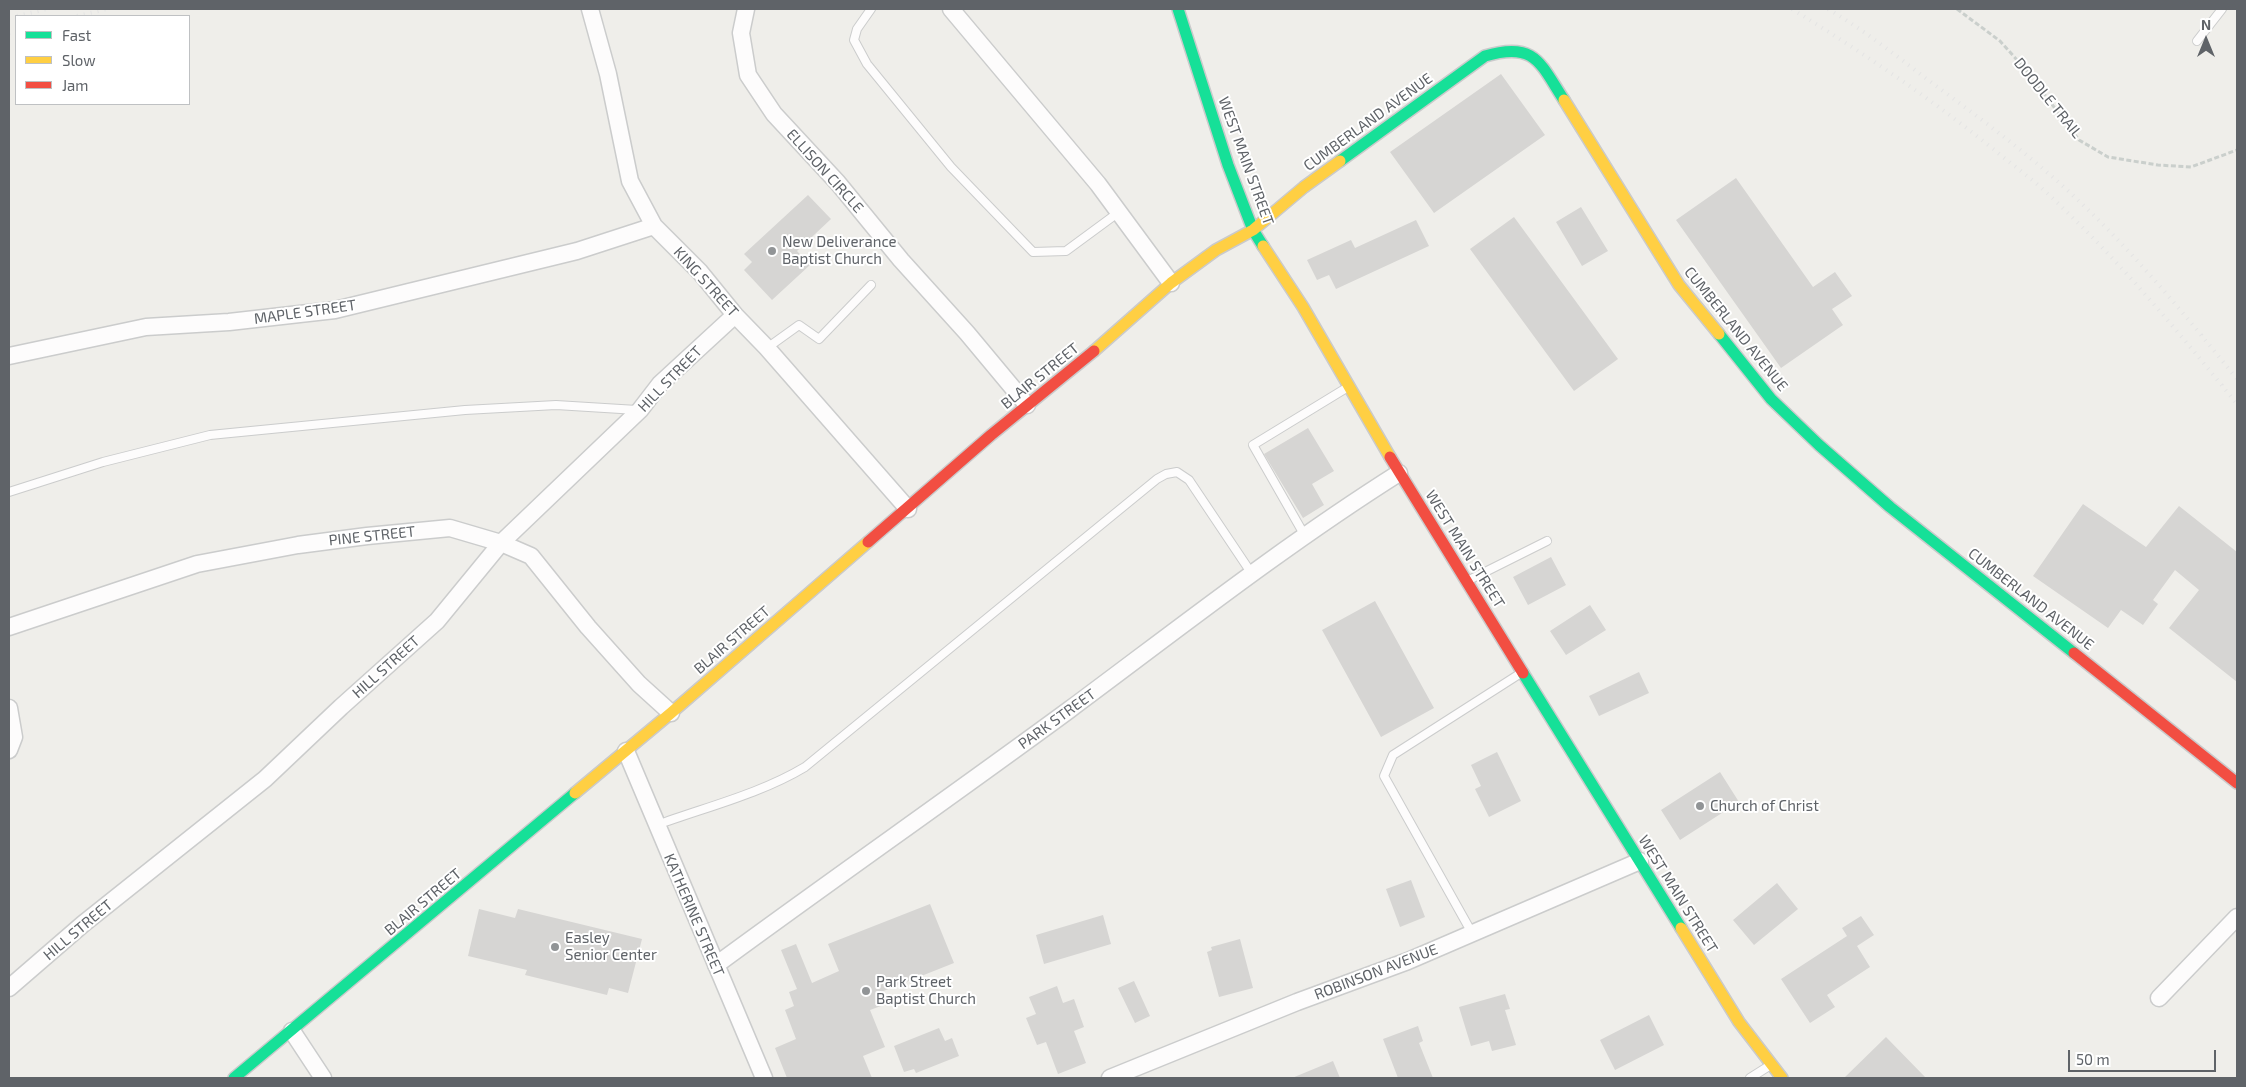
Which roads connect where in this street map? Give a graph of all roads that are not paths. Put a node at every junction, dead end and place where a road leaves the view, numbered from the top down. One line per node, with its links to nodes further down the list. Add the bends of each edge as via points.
1 (590, 9): 9 (street, KING STREET, via 608,74 630,181)
2 (746, 9): 17 (street, ELLISON CIRCLE, via 741,33 748,75 774,114 838,183)
3 (871, 9): 8 (lane, via 857,29 854,40 867,64 951,167 1033,252 1066,251)
4 (951, 9): 8 (street)
5 (1178, 9): 10 (street, WEST MAIN STREET, via 1228,165)
6 (2222, 9): 7 (lane)
7 (2197, 41)
8 (1119, 212): 11 (street)
9 (654, 226): 13 (street, KING STREET, via 700,272); 15 (street, MAPLE STREET, via 577,251 336,310 146,327)
10 (1253, 230): 11 (street, BLAIR STREET, via 1216,250); 16 (street, WEST MAIN STREET); 33 (street, CUMBERLAND AVENUE, via 1304,188 1485,56 1502,51 1530,54 1542,65 1678,285 1771,399 1890,507)
11 (1171, 283): 17 (street, BLAIR STREET)
12 (871, 285): 14 (lane, via 819,339 798,325)
13 (735, 315): 14 (street, KING STREET); 18 (street, HILL STREET, via 660,384)
14 (767, 348): 21 (street, KING STREET)
15 (9, 356)
16 (1350, 386): 19 (street, WEST MAIN STREET); 22 (lane, via 1254,445)
17 (1027, 405): 21 (street, BLAIR STREET)
18 (640, 410): 20 (lane, via 546,405 210,435 102,462); 24 (street, HILL STREET)
19 (1399, 473): 22 (street, PARK STREET); 26 (street, WEST MAIN STREET)
20 (9, 492)
21 (908, 508): 30 (street, BLAIR STREET)
22 (1305, 536): 25 (street, PARK STREET)
23 (1547, 541): 26 (lane)
24 (501, 543): 27 (street, PINE STREET, via 450,528 298,545 197,564); 30 (street, PINE STREET, via 531,556 588,627 639,684); 39 (street, HILL STREET, via 437,621 265,779 83,924)
25 (1252, 574): 34 (lane, via 1189,480 1177,472 1166,474 805,767 789,777); 38 (street, PARK STREET)
26 (1467, 581): 28 (street, WEST MAIN STREET)
27 (9, 627)
28 (1523, 672): 35 (street, WEST MAIN STREET); 37 (lane, via 1392,755 1384,776)
29 (9, 708): 31 (street, via 14,737)
30 (671, 713): 32 (street, BLAIR STREET)
31 (9, 750)
32 (626, 751): 34 (street, KATHERINE STREET); 41 (street, BLAIR STREET)
33 (2237, 783)
34 (657, 825): 38 (street, KATHERINE STREET)
35 (1640, 861): 37 (street, ROBINSON AVENUE); 42 (street, WEST MAIN STREET, via 1739,1022)
36 (2237, 917): 40 (street)
37 (1472, 933): 46 (street, ROBINSON AVENUE)
38 (716, 965): 45 (street, KATHERINE STREET)
39 (9, 988)
40 (2159, 998)
41 (292, 1031): 43 (street, BLAIR STREET); 44 (street)
42 (1771, 1064): 47 (lane); 48 (street, WEST MAIN STREET)
43 (234, 1078)
44 (324, 1078)
45 (764, 1078)
46 (1110, 1078)
47 (1750, 1078)
48 (1782, 1078)

